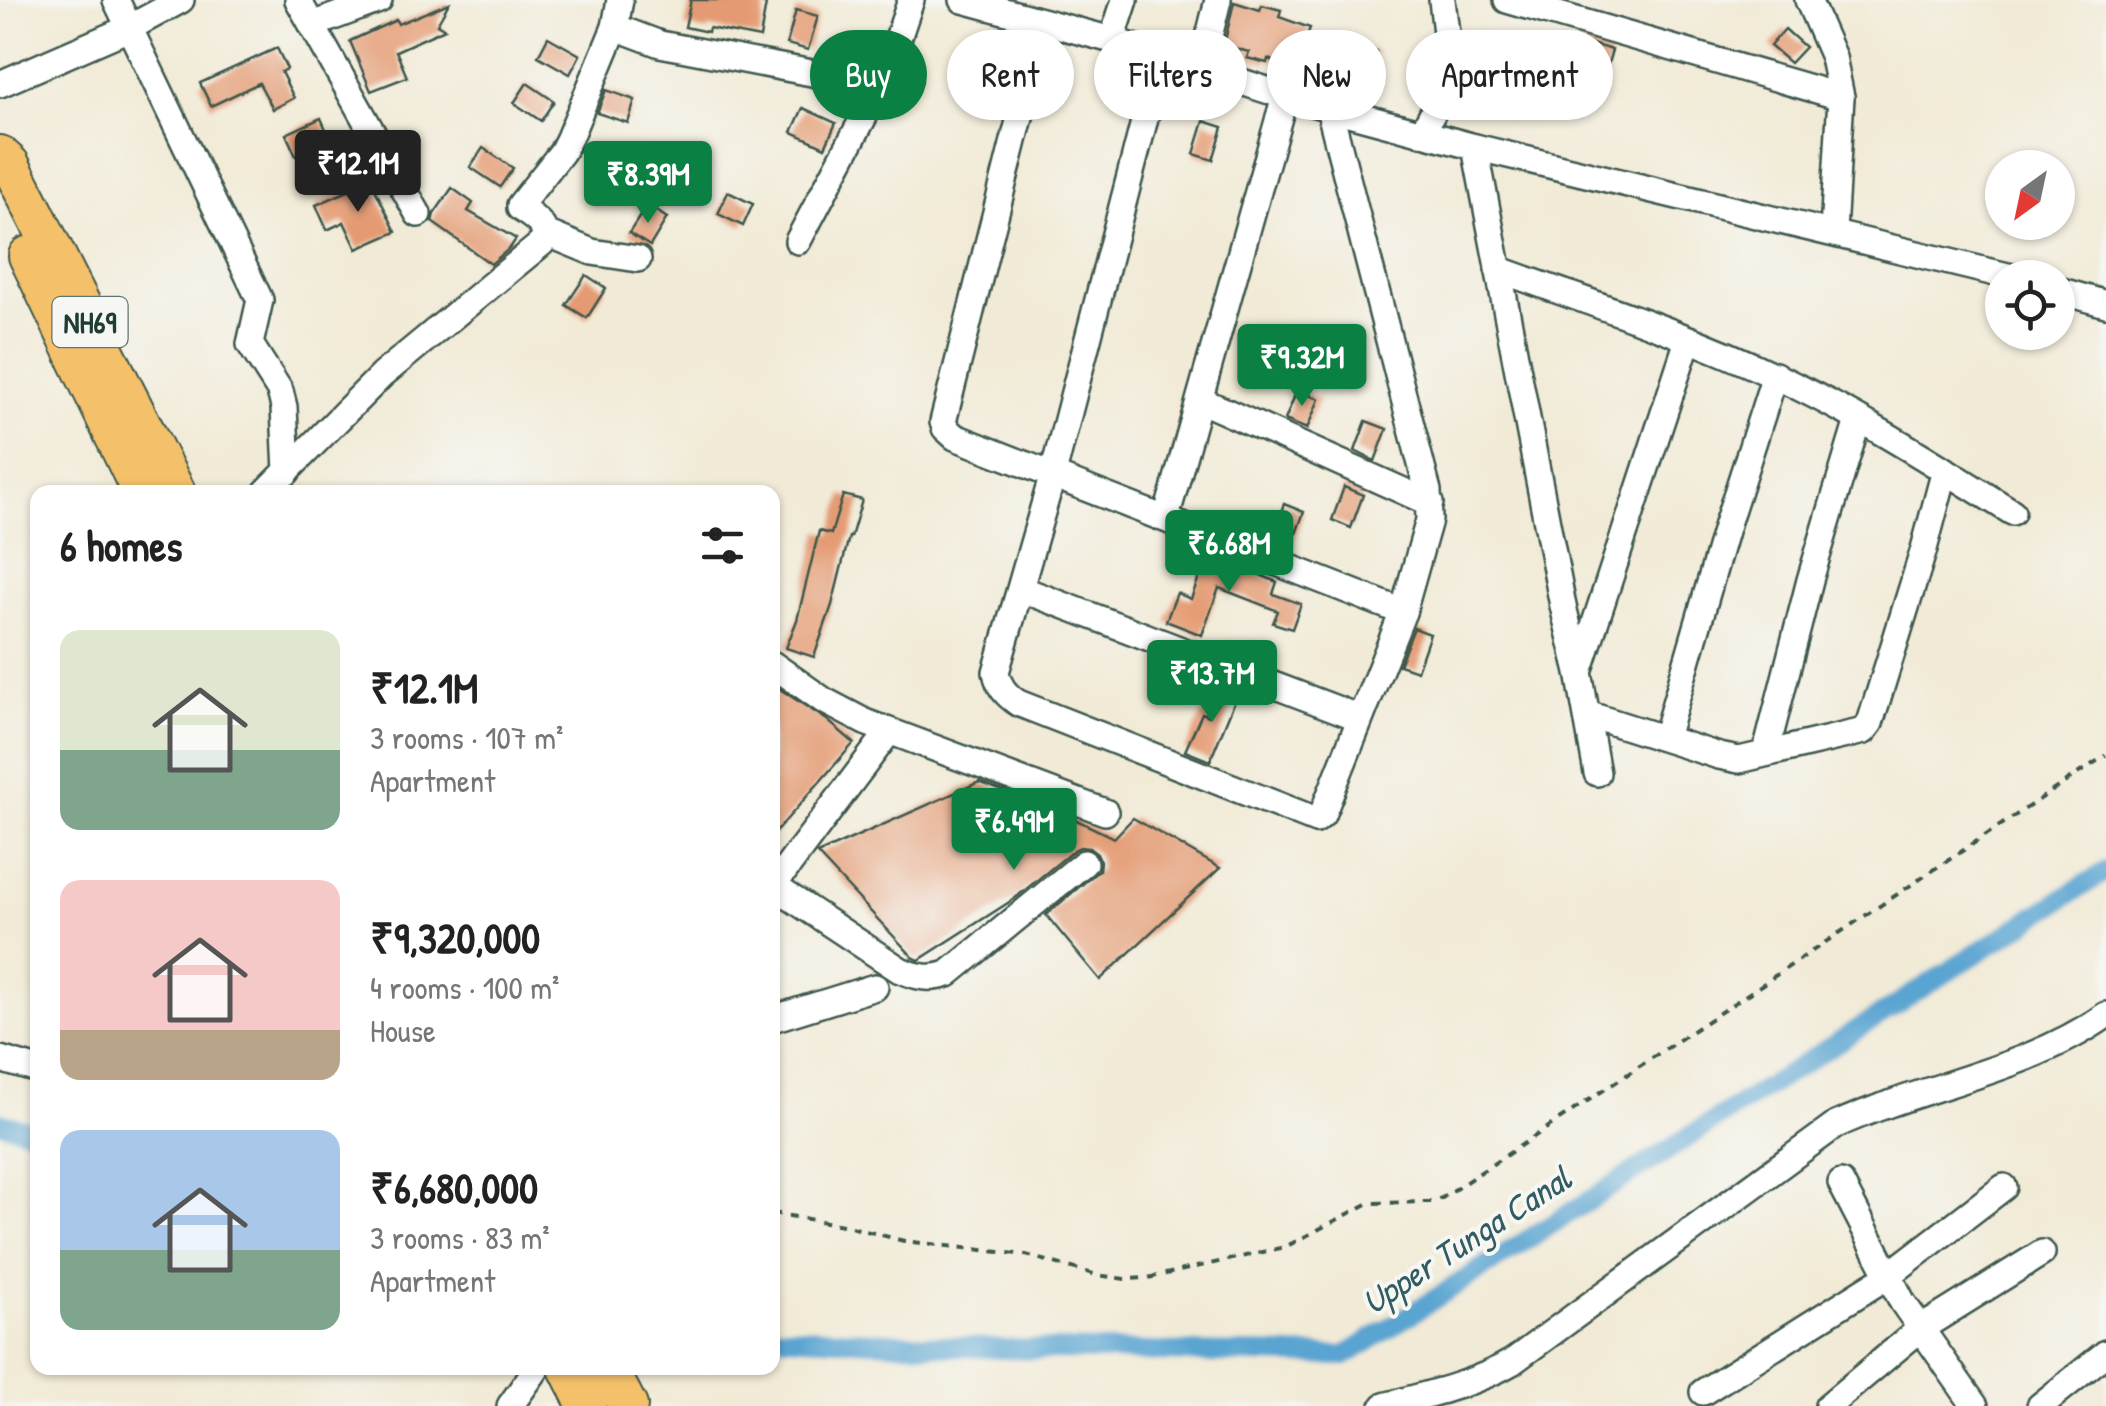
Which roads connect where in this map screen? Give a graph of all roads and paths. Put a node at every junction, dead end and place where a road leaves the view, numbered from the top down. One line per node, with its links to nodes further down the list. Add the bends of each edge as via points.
1 (116, 0): 15 (street)
2 (181, 0): 15 (street)
3 (298, 0): 14 (street)
4 (379, 0): 14 (street)
5 (620, 0): 16 (street)
6 (911, 0): 17 (street)
7 (1124, 0): 18 (street)
8 (1218, 0): 19 (street)
9 (1442, 0): 29 (street, via 1449,82)
10 (1507, 0): 23 (street)
11 (1808, 0): 23 (street)
12 (973, 1): 13 (street)
13 (1044, 22): 20 (street); 48 (street, via 944,428)
14 (312, 25): 33 (street)
15 (129, 28): 22 (street); 47 (street, via 260,300 250,344 280,392)
16 (615, 28): 21 (street, via 660,44); 35 (street, via 562,152 520,205)
17 (901, 30)
18 (1115, 30)
19 (1211, 30)
20 (1094, 35)
21 (810, 72)
22 (0, 84)
23 (1841, 97): 34 (street)
24 (862, 120): 36 (street)
25 (1144, 120): 48 (street)
26 (1277, 120): 44 (street)
27 (1332, 120): 52 (street)
28 (1374, 120): 29 (street)
29 (1422, 133): 30 (street)
30 (1475, 147): 34 (street); 38 (street)
31 (0, 155): 50 (highway, NH69)
32 (0, 197): 49 (highway, NH69)
33 (418, 214)
34 (1833, 232): 39 (street)
35 (546, 233): 37 (street, via 592,252); 47 (street, via 382,374)
36 (798, 241)
37 (638, 258)
38 (1498, 269): 42 (street); 58 (street)
39 (1985, 270)
40 (2075, 295): 41 (street)
41 (2106, 304)
42 (1688, 340): 43 (street); 58 (street)
43 (1775, 376): 45 (street); 62 (street)
44 (1200, 400): 52 (street); 54 (street)
45 (1858, 420): 46 (street); 63 (street)
46 (1945, 470): 53 (street); 63 (street, via 1868,727)
47 (287, 472): 51 (street)
48 (1053, 474): 54 (street); 55 (street)
49 (138, 485)
50 (172, 485)
51 (273, 485)
52 (1430, 503): 56 (street)
53 (2012, 512)
54 (1166, 518): 56 (street)
55 (1021, 589): 60 (street); 60 (street, via 996,672 1010,697 1312,819 1322,814)
56 (1403, 612): 60 (street)
57 (780, 670): 61 (street)
58 (1580, 672): 59 (street)
59 (1587, 714): 62 (street); 65 (street)
60 (1360, 718)
61 (888, 732): 66 (street); 68 (street)
62 (1665, 738): 63 (street, via 1739,760)
63 (1766, 752)
64 (2106, 756): 77 (path, via 1442,1198 1369,1203 1285,1247 1148,1278 1096,1275 1026,1255 904,1241)
65 (1597, 774)
66 (1105, 812)
67 (1084, 863): 69 (street, via 936,978 900,970)
68 (780, 876)
69 (780, 890)
70 (875, 987): 72 (street)
71 (2106, 1015): 89 (street, via 2028,1057 1836,1125 1512,1362 1458,1387)
72 (780, 1017)
73 (0, 1059): 74 (street)
74 (30, 1068)
75 (1841, 1183): 79 (street)
76 (2004, 1187): 79 (street)
77 (780, 1214)
78 (2042, 1253): 80 (street)
79 (1889, 1276): 80 (street); 85 (street)
80 (1920, 1329): 90 (street); 91 (street)
81 (2106, 1353): 92 (street)
82 (532, 1375): 86 (street)
83 (572, 1375): 87 (highway)
84 (612, 1375): 88 (highway)
85 (1703, 1392)
86 (510, 1406)
87 (587, 1406)
88 (628, 1406)
89 (1384, 1406)
90 (1828, 1406)
91 (1975, 1406)
92 (2040, 1406)

